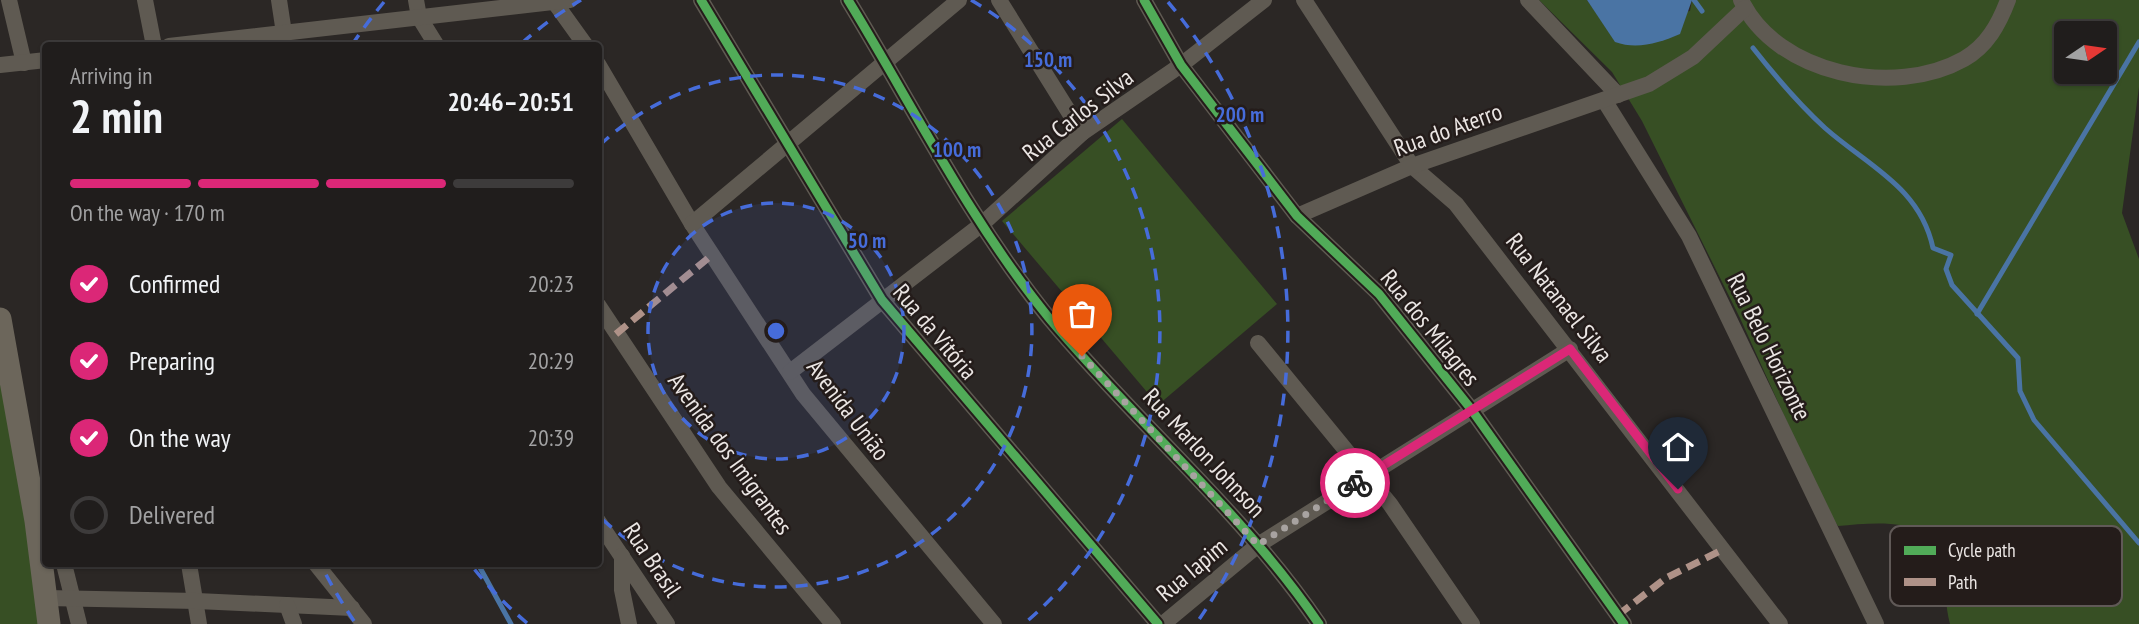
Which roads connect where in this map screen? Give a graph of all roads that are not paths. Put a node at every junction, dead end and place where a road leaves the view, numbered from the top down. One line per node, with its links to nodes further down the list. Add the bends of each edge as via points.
1 (9, 0): 23 (street)
2 (145, 0): 18 (street)
3 (279, 0): 17 (street)
4 (416, 0): 16 (street)
5 (701, 0): 30 (street, Rua da Vitória)
6 (848, 0): 24 (street, Rua Marlon Johnson)
7 (959, 0): 24 (street)
8 (999, 0): 29 (street)
9 (1144, 0): 26 (street, Rua dos Milagres)
10 (1264, 0): 26 (street, Rua Carlos Silva)
11 (1304, 0): 31 (street, Rua Natanael Silva)
12 (1528, 0): 28 (street, Rua Belo Horizonte)
13 (2008, 0): 15 (street, via 2000,23 1965,58 1922,73 1880,76 1830,71 1794,55 1770,37)
14 (559, 1): 16 (street); 21 (street)
15 (1743, 4): 28 (street, Rua do Aterro, via 1693,57 1649,84)
16 (419, 17): 17 (street); 20 (street)
17 (284, 33): 19 (street)
18 (153, 42)
19 (216, 42)
20 (435, 42)
21 (584, 42)
22 (42, 61): 23 (street)
23 (24, 63): 25 (street)
24 (886, 63): 30 (street); 34 (street, Rua Marlon Johnson)
25 (0, 65)
26 (1181, 65): 29 (street, Rua Carlos Silva); 32 (street, Rua dos Milagres)
27 (602, 71): 33 (street, Avenida União)
28 (1611, 97): 31 (street, Rua do Aterro); 70 (street, Rua Belo Horizonte, via 1689,236)
29 (1082, 134): 34 (street, Rua Carlos Silva)
30 (790, 145): 33 (street); 35 (street, Rua da Vitória)
31 (1412, 166): 32 (street, Rua do Aterro); 39 (street, Rua Natanael Silva, via 1456,204)
32 (1297, 216): 41 (street, Rua dos Milagres, via 1379,294)
33 (692, 224): 40 (street, Avenida União)
34 (982, 224): 35 (street, Rua Carlos Silva); 46 (street, Rua Marlon Johnson, via 1048,317)
35 (882, 300): 40 (street, Rua Carlos Silva); 66 (street, Rua da Vitória)
36 (602, 311): 64 (street, Avenida dos Imigrantes, via 719,487)
37 (0, 319): 42 (street)
38 (1258, 343): 43 (street)
39 (1570, 349): 41 (street, Rua Iapim); 69 (street, Rua Natanael Silva)
40 (790, 372): 65 (street, Avenida União, via 875,483)
41 (1471, 409): 43 (street, Rua Iapim); 56 (street, Rua dos Milagres)
42 (23, 446): 44 (street); 51 (street)
43 (1367, 475): 46 (street, Rua Iapim); 68 (street)
44 (42, 492)
45 (602, 527): 47 (street, Rua Brasil)
46 (1258, 545): 66 (street, Rua Iapim); 67 (street, Rua Marlon Johnson)
47 (622, 556): 62 (street); 63 (street, Rua Brasil)
48 (65, 567): 52 (street)
49 (190, 567): 53 (street)
50 (318, 567): 55 (street)
51 (46, 598): 52 (street); 57 (street)
52 (73, 598): 53 (street); 58 (street)
53 (197, 601): 54 (street); 59 (street)
54 (286, 605): 55 (street); 60 (street)
55 (352, 608): 61 (street)
56 (1616, 621)
57 (49, 624)
58 (79, 624)
59 (200, 624)
60 (294, 624)
61 (364, 624)
62 (629, 624)
63 (667, 624)
64 (833, 624)
65 (994, 624)
66 (1161, 624)
67 (1319, 624)
68 (1472, 624)
69 (1780, 624)
70 (1876, 624)

